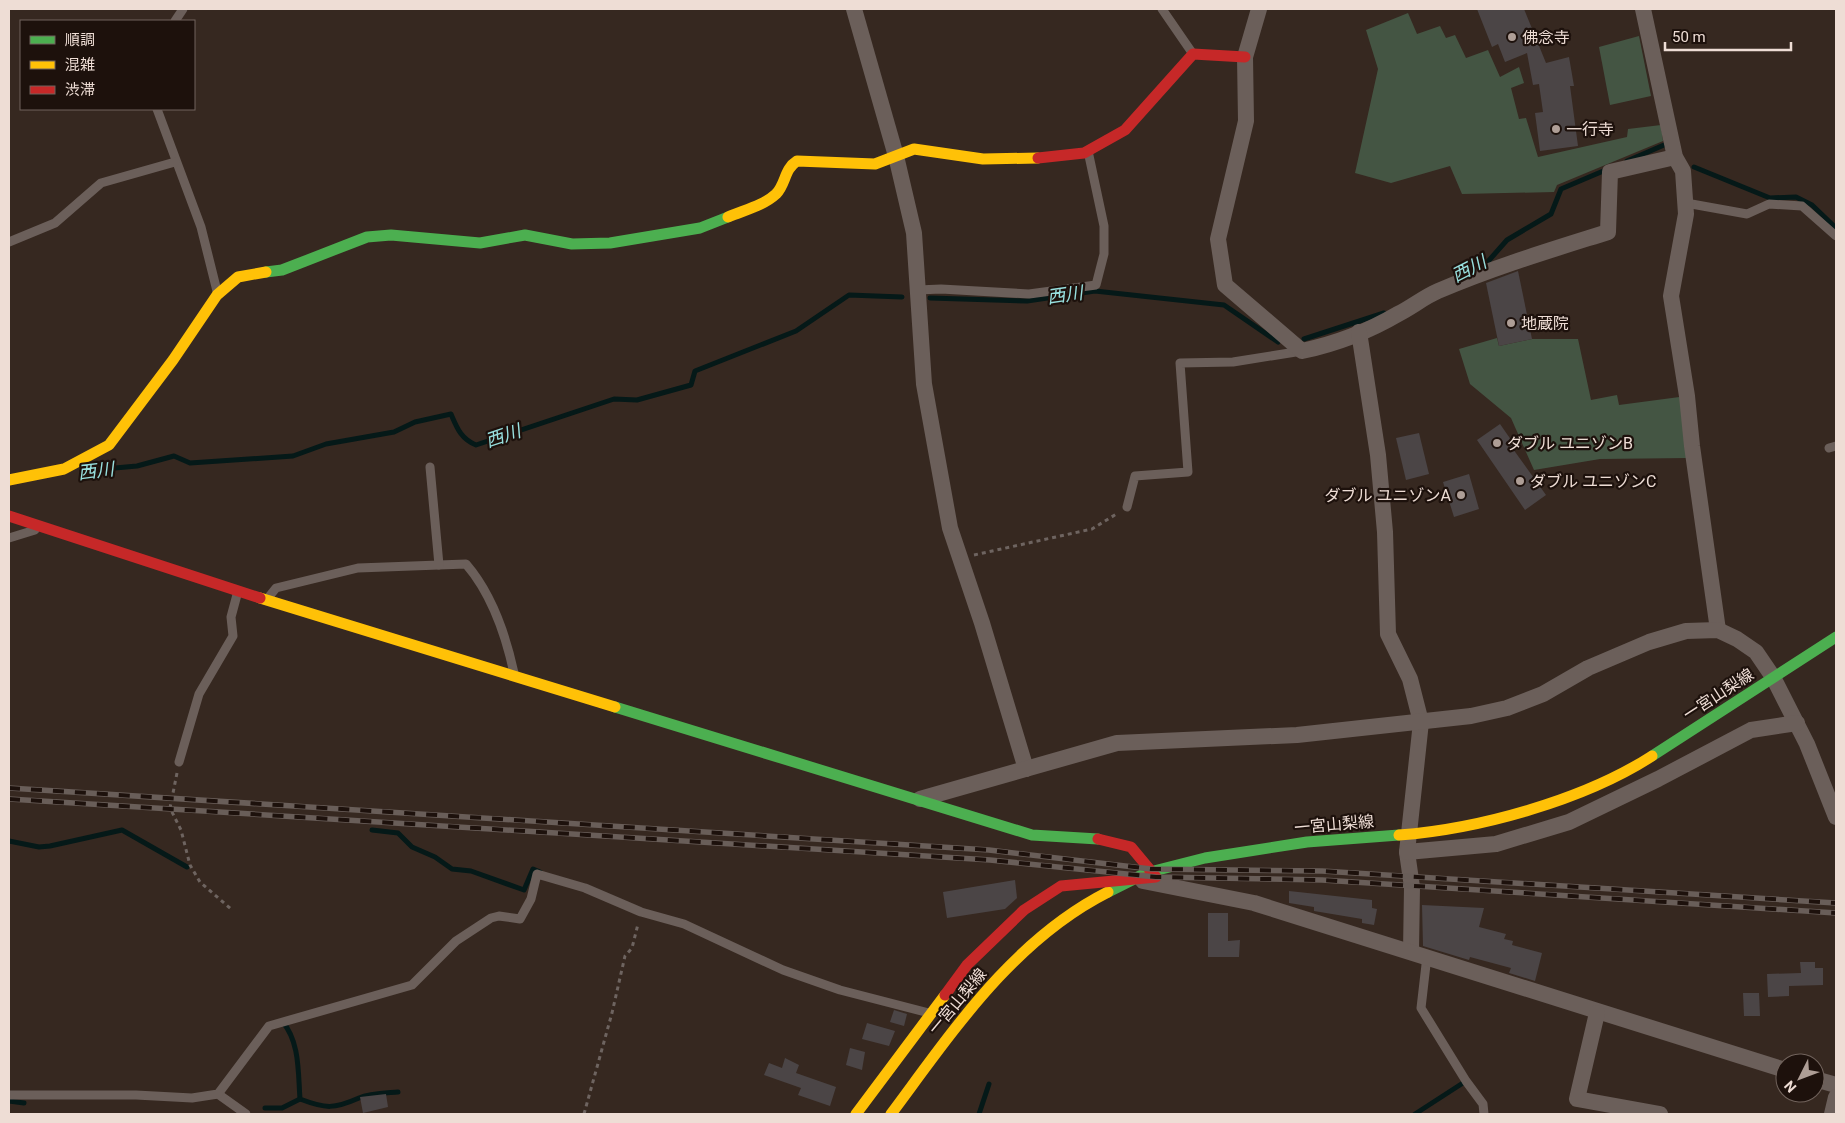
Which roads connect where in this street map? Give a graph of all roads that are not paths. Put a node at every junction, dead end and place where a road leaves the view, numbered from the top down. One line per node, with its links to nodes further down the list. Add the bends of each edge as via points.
1 (183, 9): 6 (lane)
2 (854, 9): 11 (street)
3 (1162, 9): 7 (lane)
4 (1259, 9): 8 (street)
5 (1643, 9): 12 (street)
6 (176, 20)
7 (1194, 54): 8 (street); 10 (street, via 1125,130)
8 (1245, 57): 20 (street, via 1246,121 1218,239 1225,285)
9 (157, 110): 13 (lane)
10 (1088, 151): 11 (street, via 1031,158 983,159 914,149); 17 (lane, via 1104,226 1104,254 1096,285 1029,294 941,288)
11 (896, 156): 17 (street, via 914,233); 18 (street, via 875,164 796,161 789,166 777,193 762,203 700,228 610,243 572,244 525,235 480,243 392,235 367,237 282,270 238,277)
12 (1675, 157): 14 (street, via 1683,171); 19 (street, via 1610,172 1608,232 1515,260 1436,292)
13 (175, 162): 16 (lane, via 101,184 54,223); 18 (lane, via 201,227)
14 (1686, 203): 15 (lane, via 1747,214 1769,204 1802,206); 30 (street, via 1671,296)
15 (1836, 236)
16 (9, 242)
17 (918, 290): 37 (street, via 924,384 950,528)
18 (217, 295): 22 (street, via 174,360 109,445 64,469)
19 (1359, 332): 20 (street, via 1329,345); 34 (street, via 1378,455 1385,532 1388,634 1410,679)
20 (1302, 351): 23 (lane, via 1233,362 1180,363 1188,472 1135,476)
21 (430, 467): 27 (lane)
22 (9, 480)
23 (1127, 507)
24 (9, 516): 25 (street)
25 (43, 528): 26 (lane); 28 (street)
26 (9, 538)
27 (439, 565): 29 (lane, via 358,568 276,588); 32 (lane, via 466,564 480,580 508,648)
28 (238, 591): 29 (street); 36 (lane, via 230,617 234,636 199,694)
29 (267, 600): 32 (street)
30 (1718, 630): 33 (street, via 1756,652); 34 (street, via 1686,631 1649,642 1507,708)
31 (1836, 637): 33 (street, 一宮山梨線)
32 (514, 676): 38 (street)
33 (1773, 677): 35 (street); 52 (street, 一宮山梨線, via 1641,763 1578,793 1498,818 1425,833 1307,842 1206,858 1146,873 1090,901 1053,927 1009,966 975,1002)
34 (1420, 722): 37 (street, via 1297,735 1117,743); 40 (street)
35 (1797, 723): 39 (street); 40 (street, via 1751,730 1569,822 1496,844)
36 (179, 762)
37 (1026, 769): 38 (street)
38 (920, 799): 41 (street, via 1032,835 1130,846 1156,876)
39 (1836, 817)
40 (1407, 852): 42 (street, via 1412,887)
41 (1137, 879): 42 (street, via 1254,903); 45 (street, via 1061,886 1024,910 967,966)
42 (1411, 952): 43 (street)
43 (1427, 956): 44 (street); 53 (lane, via 1421,1008 1483,1104)
44 (1597, 1013): 46 (street); 54 (street, via 1577,1099)
45 (932, 1014): 47 (lane, via 840,990 783,970 684,924 537,874 531,899 520,919 491,918 456,942 412,985 269,1026); 51 (street)
46 (1775, 1067)
47 (218, 1094): 48 (lane, via 192,1098); 50 (lane)
48 (9, 1095)
49 (1836, 1097): 55 (street)
50 (246, 1114)
51 (856, 1114)
52 (891, 1114)
53 (1484, 1114)
54 (1660, 1114)
55 (1832, 1114)

